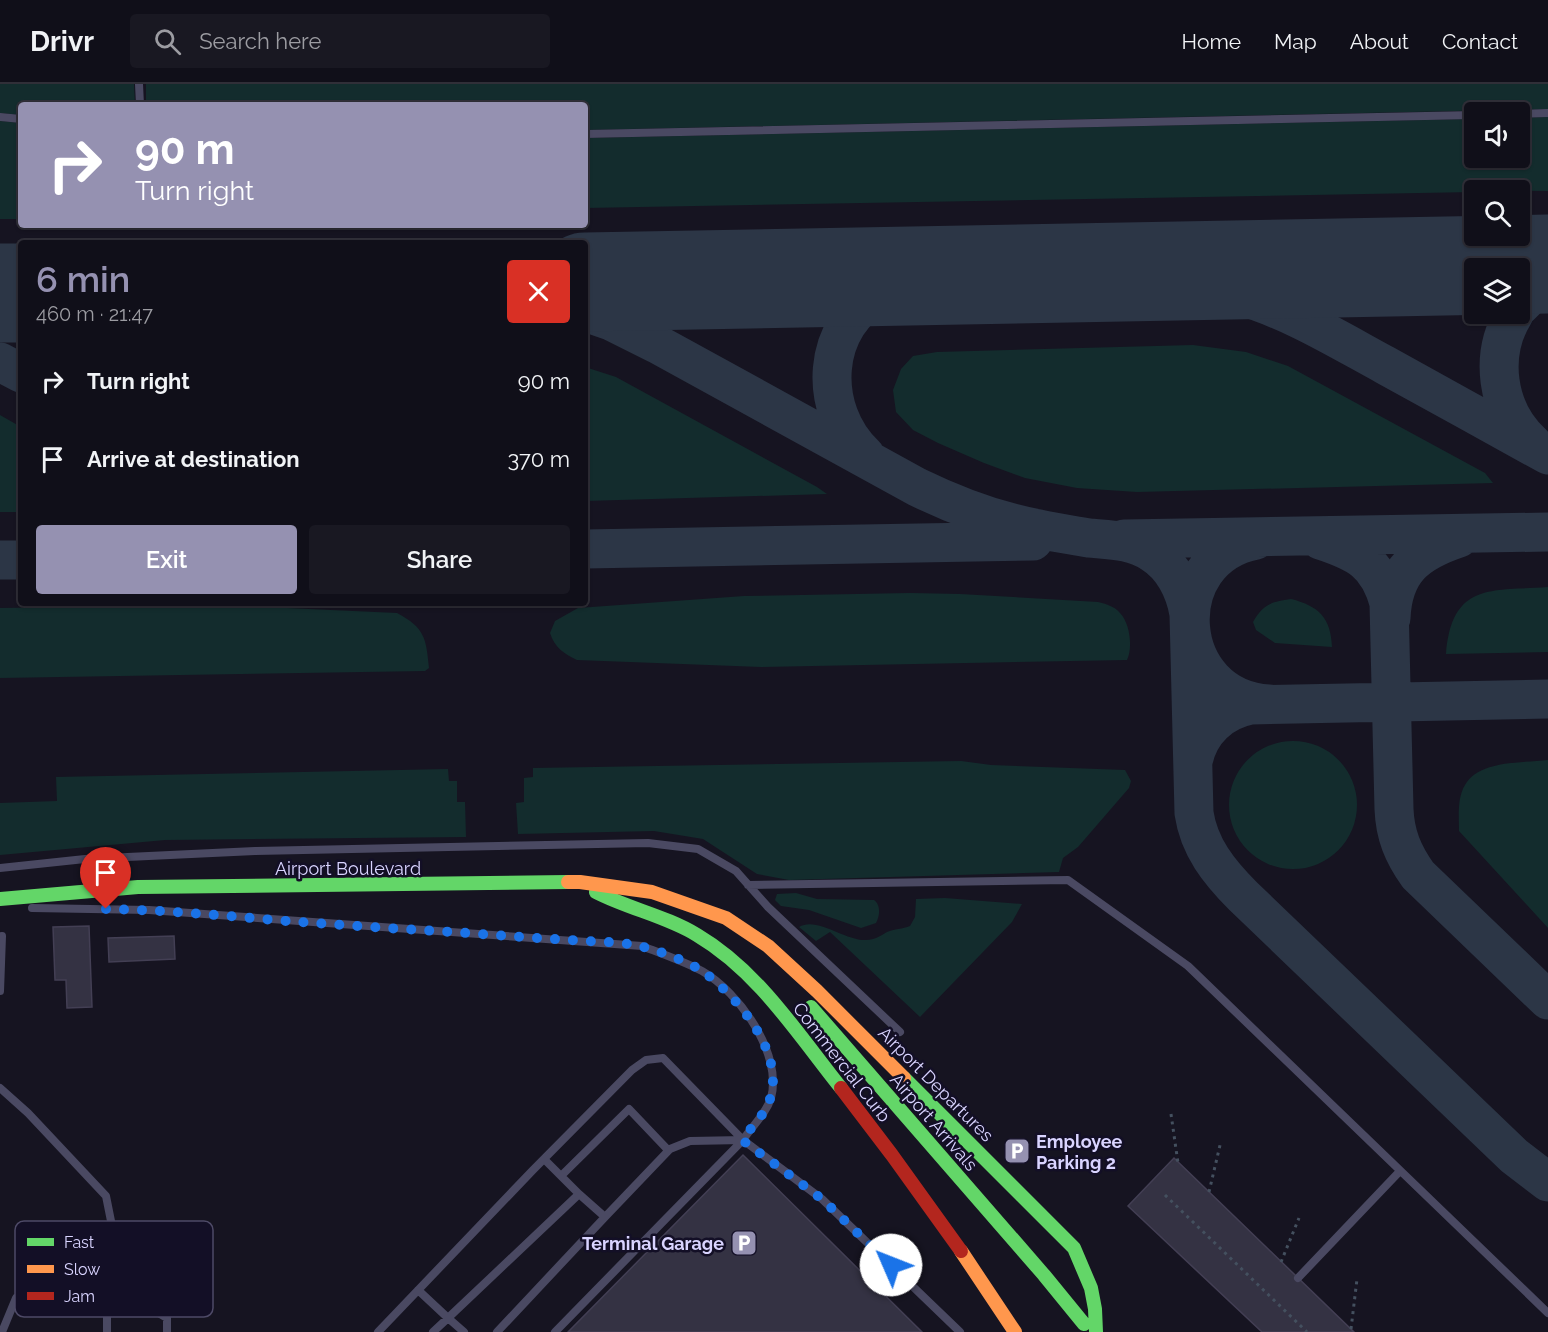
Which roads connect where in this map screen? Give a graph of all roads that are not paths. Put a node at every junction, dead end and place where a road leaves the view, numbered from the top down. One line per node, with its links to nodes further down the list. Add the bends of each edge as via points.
1 (139, 84): 2 (lane)
2 (140, 102)
3 (1548, 113): 4 (lane)
4 (1530, 114)
5 (1464, 115): 8 (lane)
6 (0, 117): 7 (lane)
7 (18, 119)
8 (588, 134)
9 (0, 868): 11 (lane, via 86,858 255,851 648,843 698,849 736,871)
10 (580, 882): 12 (street, Airport Boulevard, via 138,887); 13 (street, Airport Boulevard, via 652,892); 46 (street, Commercial Curb, via 609,899 689,930 751,976 917,1190)
11 (748, 885): 19 (lane); 24 (lane, via 1068,880 1188,966)
12 (0, 899)
13 (693, 907): 16 (street, via 747,945); 47 (street, Airport Departures, via 726,918 768,946 1074,1248 1089,1278)
14 (21, 908): 21 (lane, via 149,910 642,946 704,972 727,992 761,1037 771,1060 771,1098)
15 (2, 936): 17 (lane)
16 (788, 983)
17 (0, 991)
18 (805, 1001): 36 (street, Airport Arrivals)
19 (900, 1032)
20 (0, 1088): 28 (lane, via 106,1196)
21 (742, 1140): 22 (lane, via 690,1141); 23 (lane, via 663,1058 646,1060 633,1070); 44 (lane); 45 (lane, via 822,1199)
22 (668, 1150): 25 (lane, via 629,1109); 27 (lane)
23 (544, 1159): 25 (lane); 30 (lane)
24 (1401, 1171): 29 (lane); 32 (lane)
25 (562, 1175): 26 (lane)
26 (579, 1194): 27 (lane); 35 (lane)
27 (605, 1217): 43 (lane)
28 (111, 1221)
29 (1298, 1278)
30 (418, 1290): 35 (lane); 40 (lane)
31 (15, 1300): 37 (lane)
32 (1548, 1313)
33 (107, 1317): 38 (lane)
34 (165, 1317): 39 (lane)
35 (448, 1318): 41 (lane); 42 (lane)
36 (1084, 1324)
37 (2, 1332)
38 (107, 1332)
39 (167, 1332)
40 (378, 1332)
41 (433, 1332)
42 (464, 1332)
43 (497, 1332)
44 (555, 1332)
45 (960, 1332)
46 (1015, 1332)
47 (1096, 1332)

